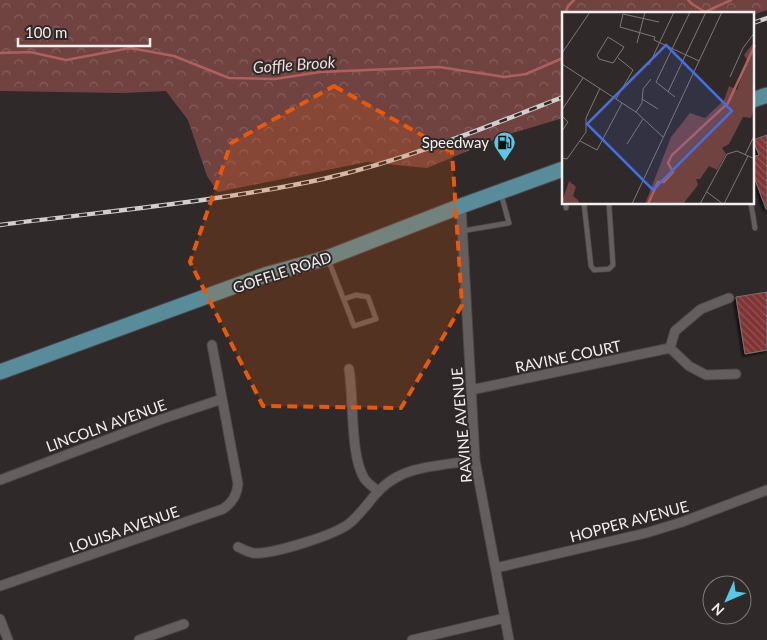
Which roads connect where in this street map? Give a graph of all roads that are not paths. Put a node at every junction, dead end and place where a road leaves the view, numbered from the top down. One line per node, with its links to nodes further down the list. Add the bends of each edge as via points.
1 (767, 96): 2 (main road)
2 (754, 100)
3 (562, 171): 4 (main road, GOFFLE ROAD)
4 (500, 192): 8 (main road, GOFFLE ROAD); 10 (lane, via 509,222)
5 (584, 205): 6 (lane, via 594,270 609,269 613,264)
6 (609, 205)
7 (751, 205): 9 (lane)
8 (461, 206): 10 (street, RAVINE AVENUE); 11 (main road, GOFFLE ROAD)
9 (755, 228)
10 (462, 231): 19 (street, RAVINE AVENUE)
11 (327, 258): 13 (lane); 17 (main road, GOFFLE ROAD, via 266,275)
12 (729, 298): 15 (street, via 700,309 675,331)
13 (344, 300): 13 (lane, via 354,326 376,319 368,297 356,295)
14 (212, 345): 20 (street)
15 (670, 348): 18 (street, via 689,366 706,375); 19 (street, RAVINE COURT)
16 (349, 369): 24 (street, via 356,457 363,476)
17 (0, 372)
18 (736, 374)
19 (472, 390): 21 (street, RAVINE AVENUE)
20 (222, 399): 22 (street, LINCOLN AVENUE); 27 (street, LOUISA AVENUE, via 237,479 234,499 223,510)
21 (475, 460): 24 (street, via 410,471 389,481); 26 (street, RAVINE AVENUE)
22 (0, 480)
23 (767, 490): 26 (street, HOPPER AVENUE, via 646,533)
24 (378, 491): 25 (street, via 350,523 327,536 254,553)
25 (238, 547)
26 (496, 568): 28 (street, RAVINE AVENUE)
27 (0, 586)
28 (505, 618): 33 (street); 34 (street, RAVINE AVENUE)
29 (0, 619): 31 (street)
30 (184, 624): 32 (street)
31 (8, 640)
32 (139, 640)
33 (412, 640)
34 (508, 640)

